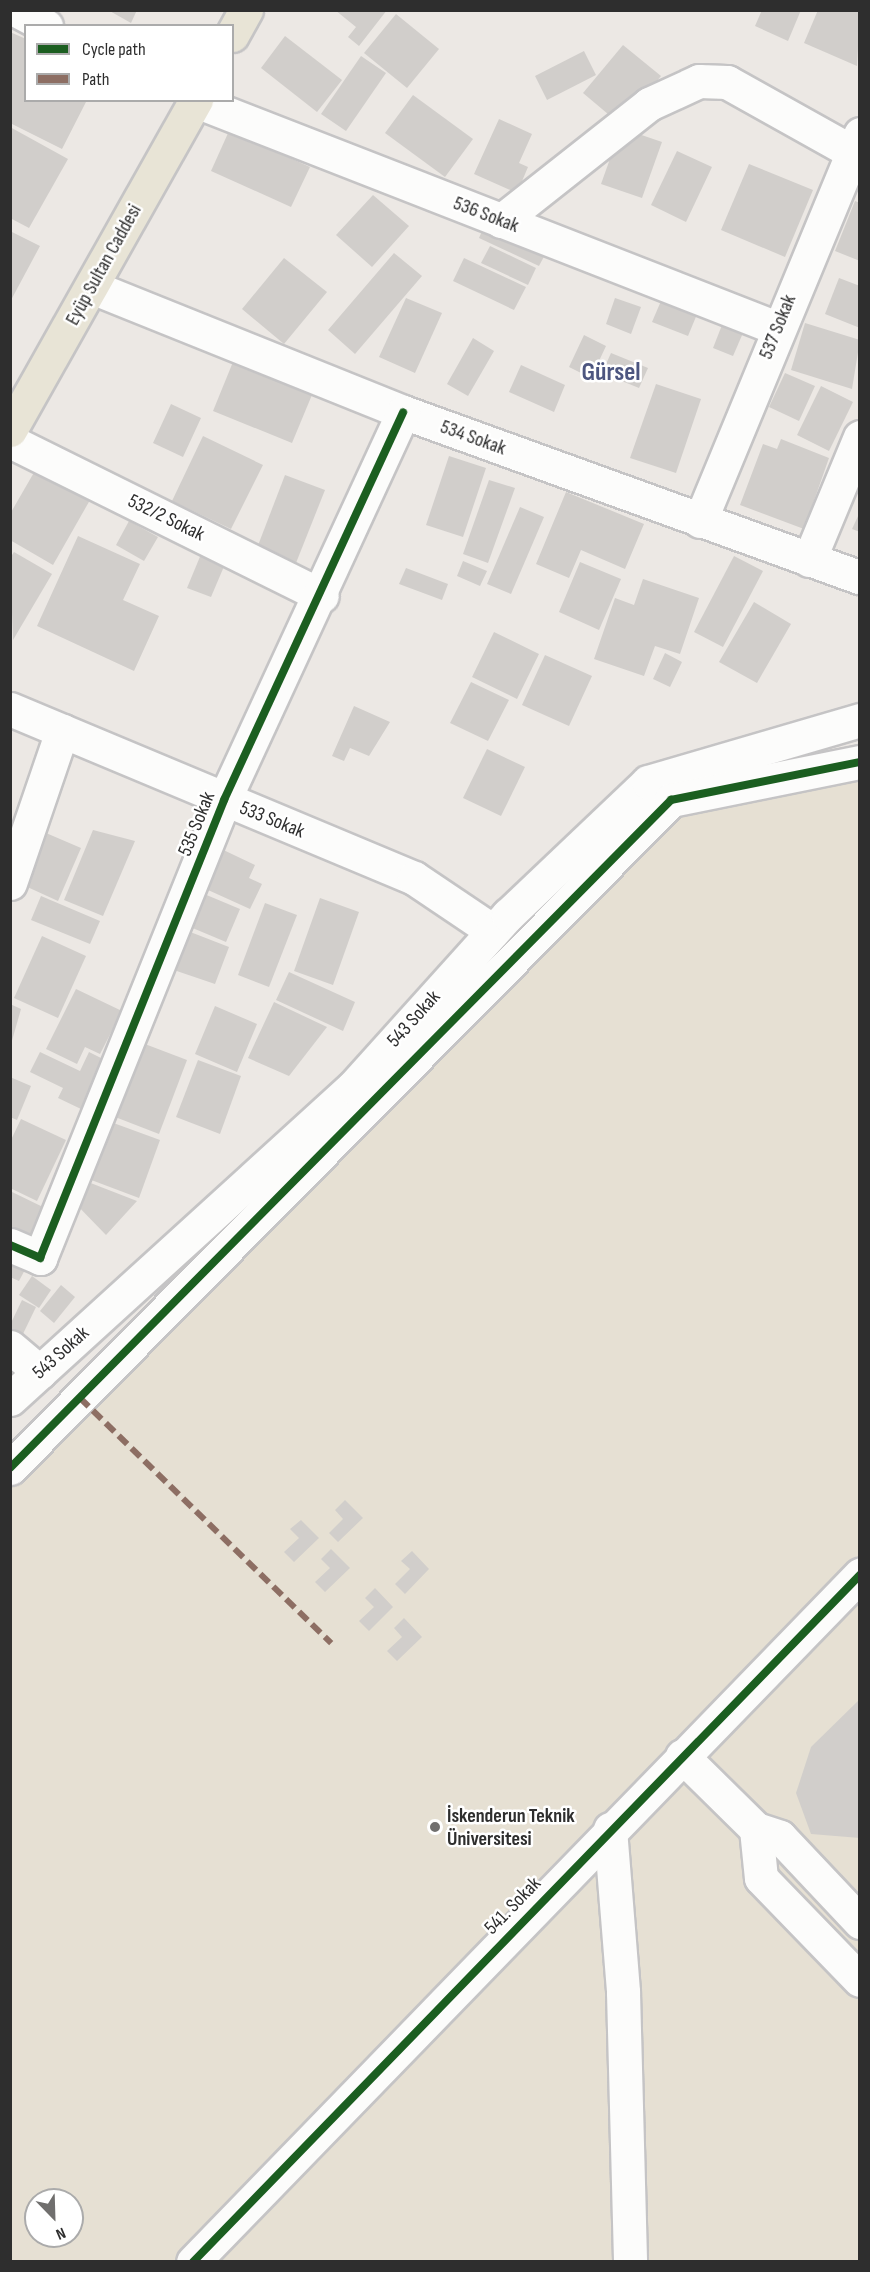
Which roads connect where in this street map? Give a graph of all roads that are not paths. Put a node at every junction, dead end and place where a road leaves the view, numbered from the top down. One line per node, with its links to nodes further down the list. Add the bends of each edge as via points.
1 (16, 10): 2 (street)
2 (42, 24)
3 (194, 102): 7 (main road, Eyüp Sultan Caddesi)
4 (198, 102): 6 (street, 536 Sokak)
5 (856, 143): 6 (street, via 726,82 699,81 649,104); 8 (street, 537 Sokak)
6 (501, 221): 8 (street, 536 Sokak)
7 (92, 286): 9 (street, 534 Sokak); 10 (main road, Eyüp Sultan Caddesi)
8 (777, 327): 13 (street, 537 Sokak)
9 (403, 412): 13 (street, 534 Sokak); 16 (street, 535 Sokak)
10 (10, 430)
11 (860, 437): 14 (street)
12 (10, 441): 16 (street, 532/2 Sokak)
13 (700, 521): 14 (street, 534 Sokak)
14 (809, 560): 15 (street, 534 Sokak)
15 (860, 577)
16 (322, 596): 21 (street, 535 Sokak)
17 (10, 709): 19 (street, 533 Sokak)
18 (860, 720): 23 (street, 543 Sokak, via 648,782)
19 (62, 731): 21 (street, 533 Sokak); 22 (street)
20 (860, 762): 28 (street, via 671,800)
21 (224, 800): 23 (street, 533 Sokak, via 414,878); 24 (street, 535 Sokak, via 40,1258)
22 (10, 882)
23 (493, 931): 26 (street, 543 Sokak, via 353,1087)
24 (10, 1245)
25 (10, 1347): 26 (street)
26 (40, 1372): 27 (street, 543 Sokak)
27 (10, 1399)
28 (10, 1468)
29 (860, 1575): 30 (street, 541. Sokak)
30 (682, 1756): 31 (street, 541. Sokak); 32 (street)
31 (610, 1829): 35 (street, 541. Sokak); 36 (street, via 623,1992)
32 (756, 1829): 33 (street, via 780,1837); 34 (street, via 761,1878)
33 (860, 1922)
34 (860, 1980)
35 (193, 2262)
36 (630, 2262)

